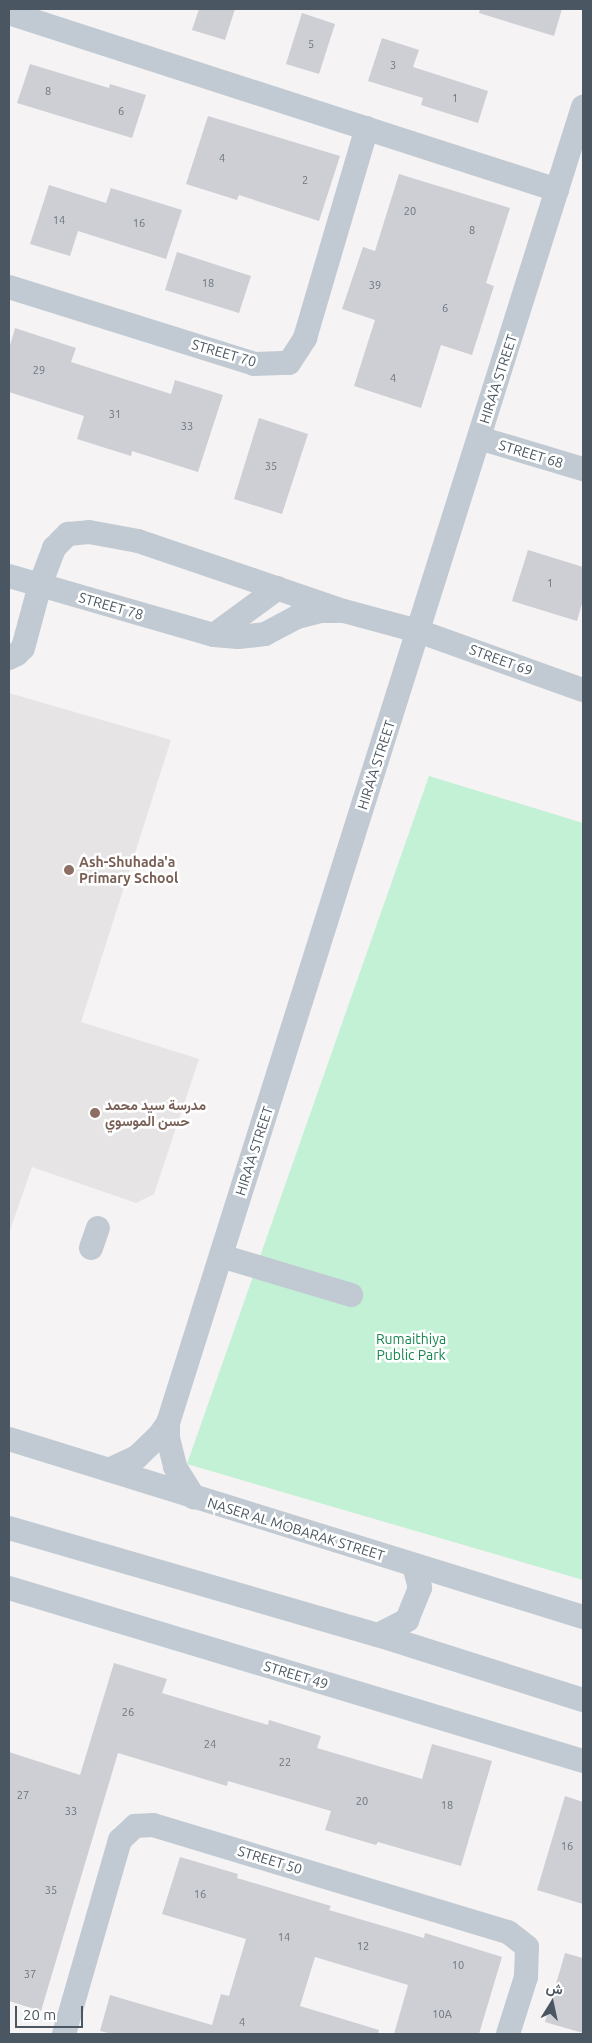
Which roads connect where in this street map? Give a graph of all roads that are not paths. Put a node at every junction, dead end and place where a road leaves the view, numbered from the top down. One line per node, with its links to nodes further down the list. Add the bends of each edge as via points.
1 (9, 12): 3 (street)
2 (583, 107): 4 (street, HIRA'A STREET)
3 (367, 128): 4 (street); 5 (street, STREET 70, via 305,338 289,363 254,364)
4 (557, 190): 6 (street, HIRA'A STREET)
5 (9, 287)
6 (479, 438): 7 (street, STREET 68); 12 (street, HIRA'A STREET)
7 (583, 469)
8 (9, 576): 9 (street, STREET 78)
9 (40, 585): 10 (street, STREET 78, via 54,548 68,534 89,532 138,541); 13 (street, STREET 78); 14 (street, STREET 78, via 23,648)
10 (278, 588): 11 (street, STREET 78); 13 (street)
11 (344, 611): 12 (street, STREET 78); 13 (street, STREET 78, via 321,611 297,617 265,634)
12 (418, 631): 15 (street, STREET 69); 16 (street, HIRA'A STREET)
13 (214, 635)
14 (9, 658)
15 (583, 690)
16 (221, 1256): 17 (street); 18 (street, HIRA'A STREET)
17 (351, 1295)
18 (168, 1423): 20 (street, HIRA'A STREET, via 143,1452); 21 (street, HIRA'A STREET, via 175,1467)
19 (9, 1439): 20 (street, NASER AL MOBARAK STREET)
20 (109, 1470): 21 (street, NASER AL MOBARAK STREET)
21 (194, 1497): 23 (street, NASER AL MOBARAK STREET)
22 (9, 1528): 26 (street)
23 (414, 1565): 25 (street, NASER AL MOBARAK STREET); 26 (street, via 420,1588 407,1620)
24 (9, 1588): 28 (street, STREET 49)
25 (583, 1617)
26 (378, 1635): 27 (street)
27 (583, 1700)
28 (583, 1762)
29 (64, 2034): 30 (street, STREET 50, via 120,1840 135,1826 154,1825 508,1932 527,1947 526,1977)
30 (508, 2034)

